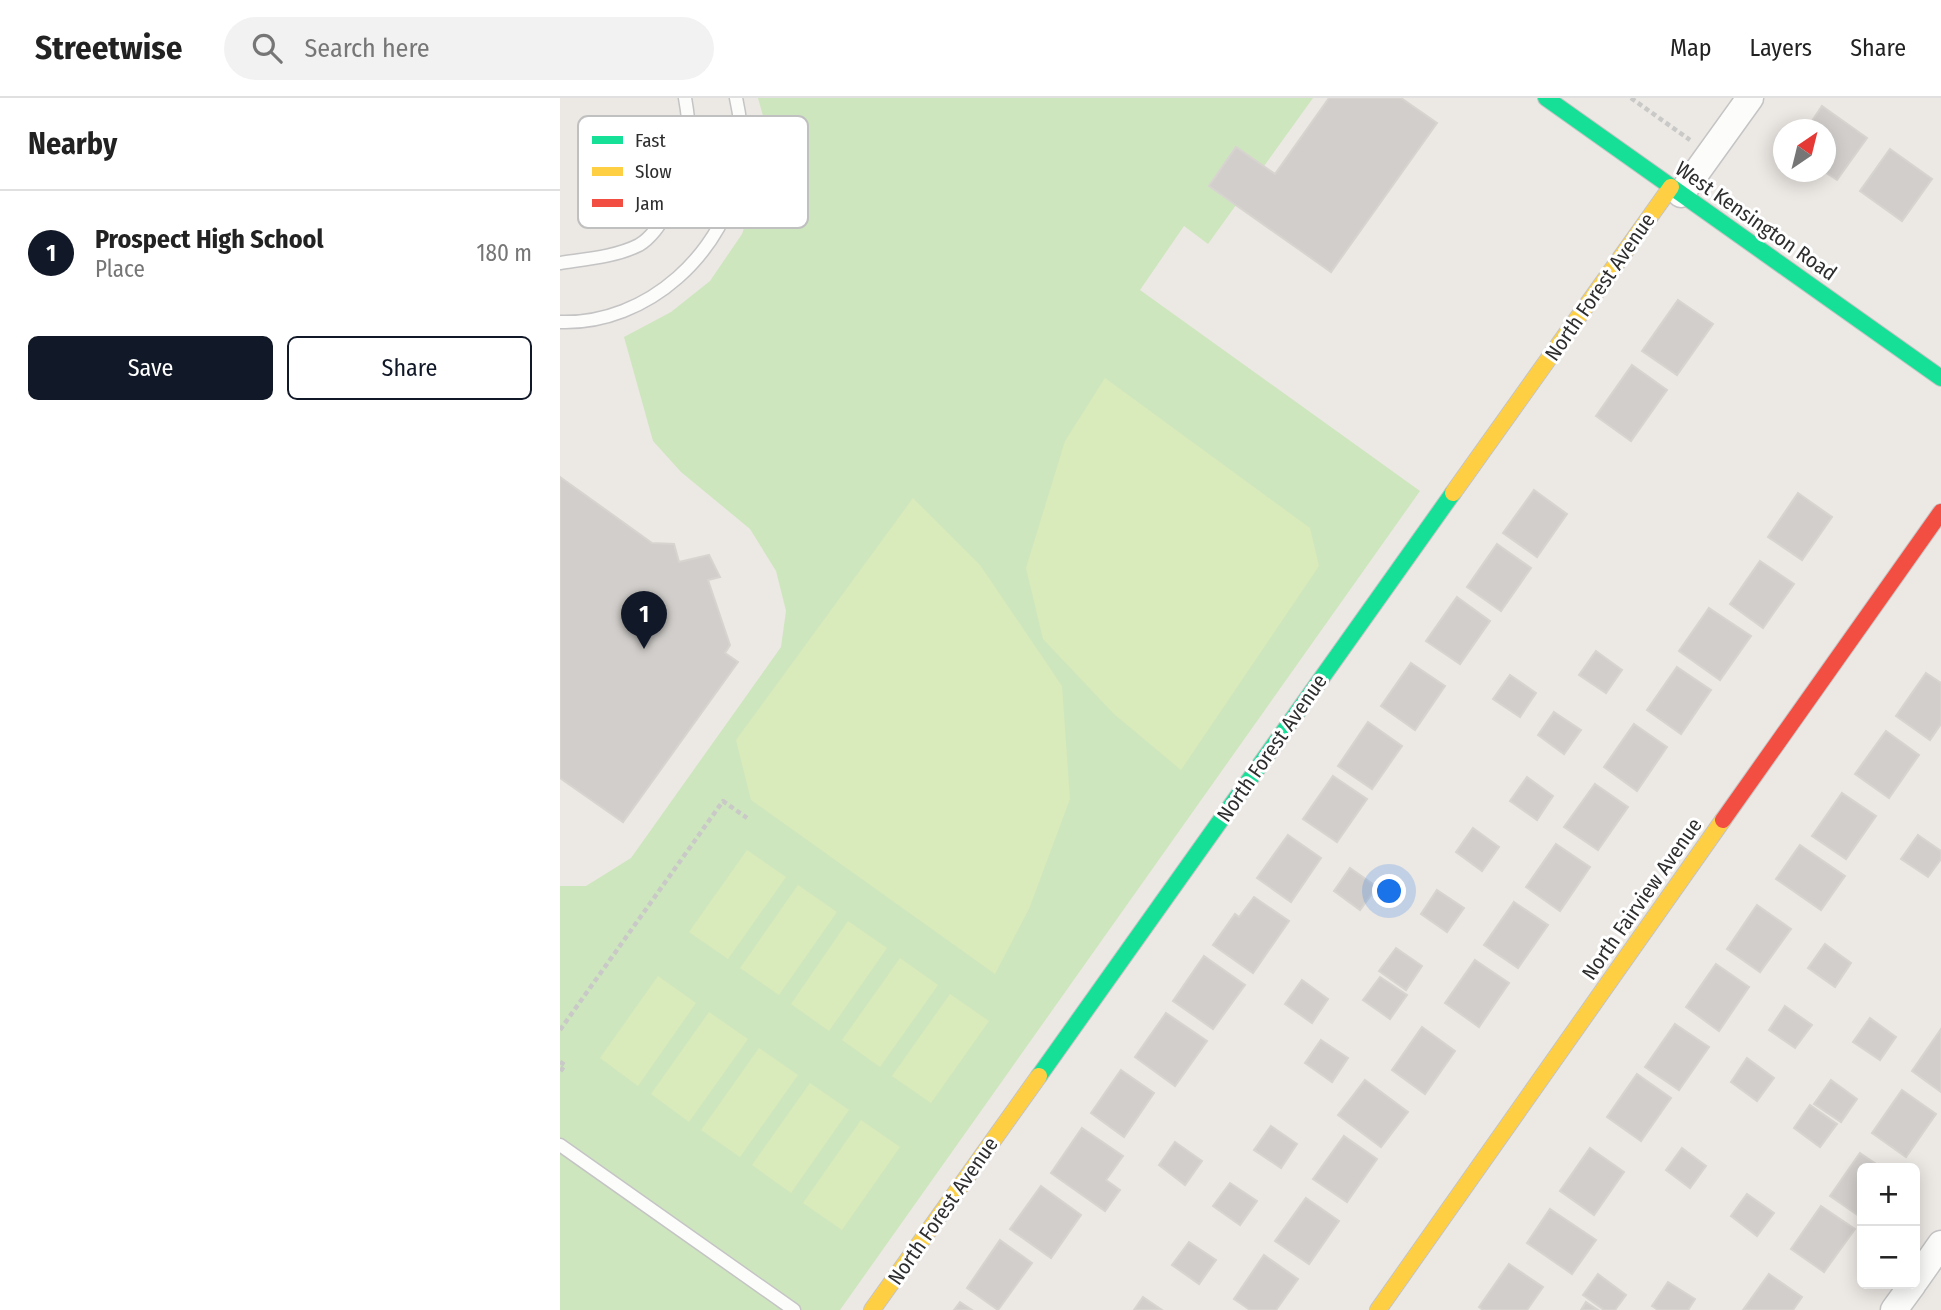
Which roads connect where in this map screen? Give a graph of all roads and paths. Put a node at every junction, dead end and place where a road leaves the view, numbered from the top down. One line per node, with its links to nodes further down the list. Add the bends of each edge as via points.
1 (685, 98): 6 (lane)
2 (736, 98): 7 (lane)
3 (1546, 98): 9 (street, West Kensington Road)
4 (1630, 98): 8 (path)
5 (1750, 98): 9 (street, North Forest Avenue)
6 (688, 116)
7 (739, 116)
8 (1691, 141)
9 (1676, 191): 14 (street, West Kensington Road); 25 (street, North Forest Avenue)
10 (657, 228): 12 (lane, via 641,244 615,254)
11 (718, 228): 13 (lane, via 683,274 650,298 613,315)
12 (560, 263)
13 (560, 322)
14 (1941, 378)
15 (1941, 512): 26 (street, North Fairview Avenue)
16 (747, 818): 17 (path, via 723,801)
17 (560, 1030)
18 (560, 1062): 19 (path, via 565,1065)
19 (560, 1072)
20 (560, 1145): 24 (lane)
21 (1941, 1244): 22 (street)
22 (1920, 1274)
23 (1909, 1289): 27 (street)
24 (794, 1310)
25 (872, 1310)
26 (1378, 1310)
27 (1894, 1310)

